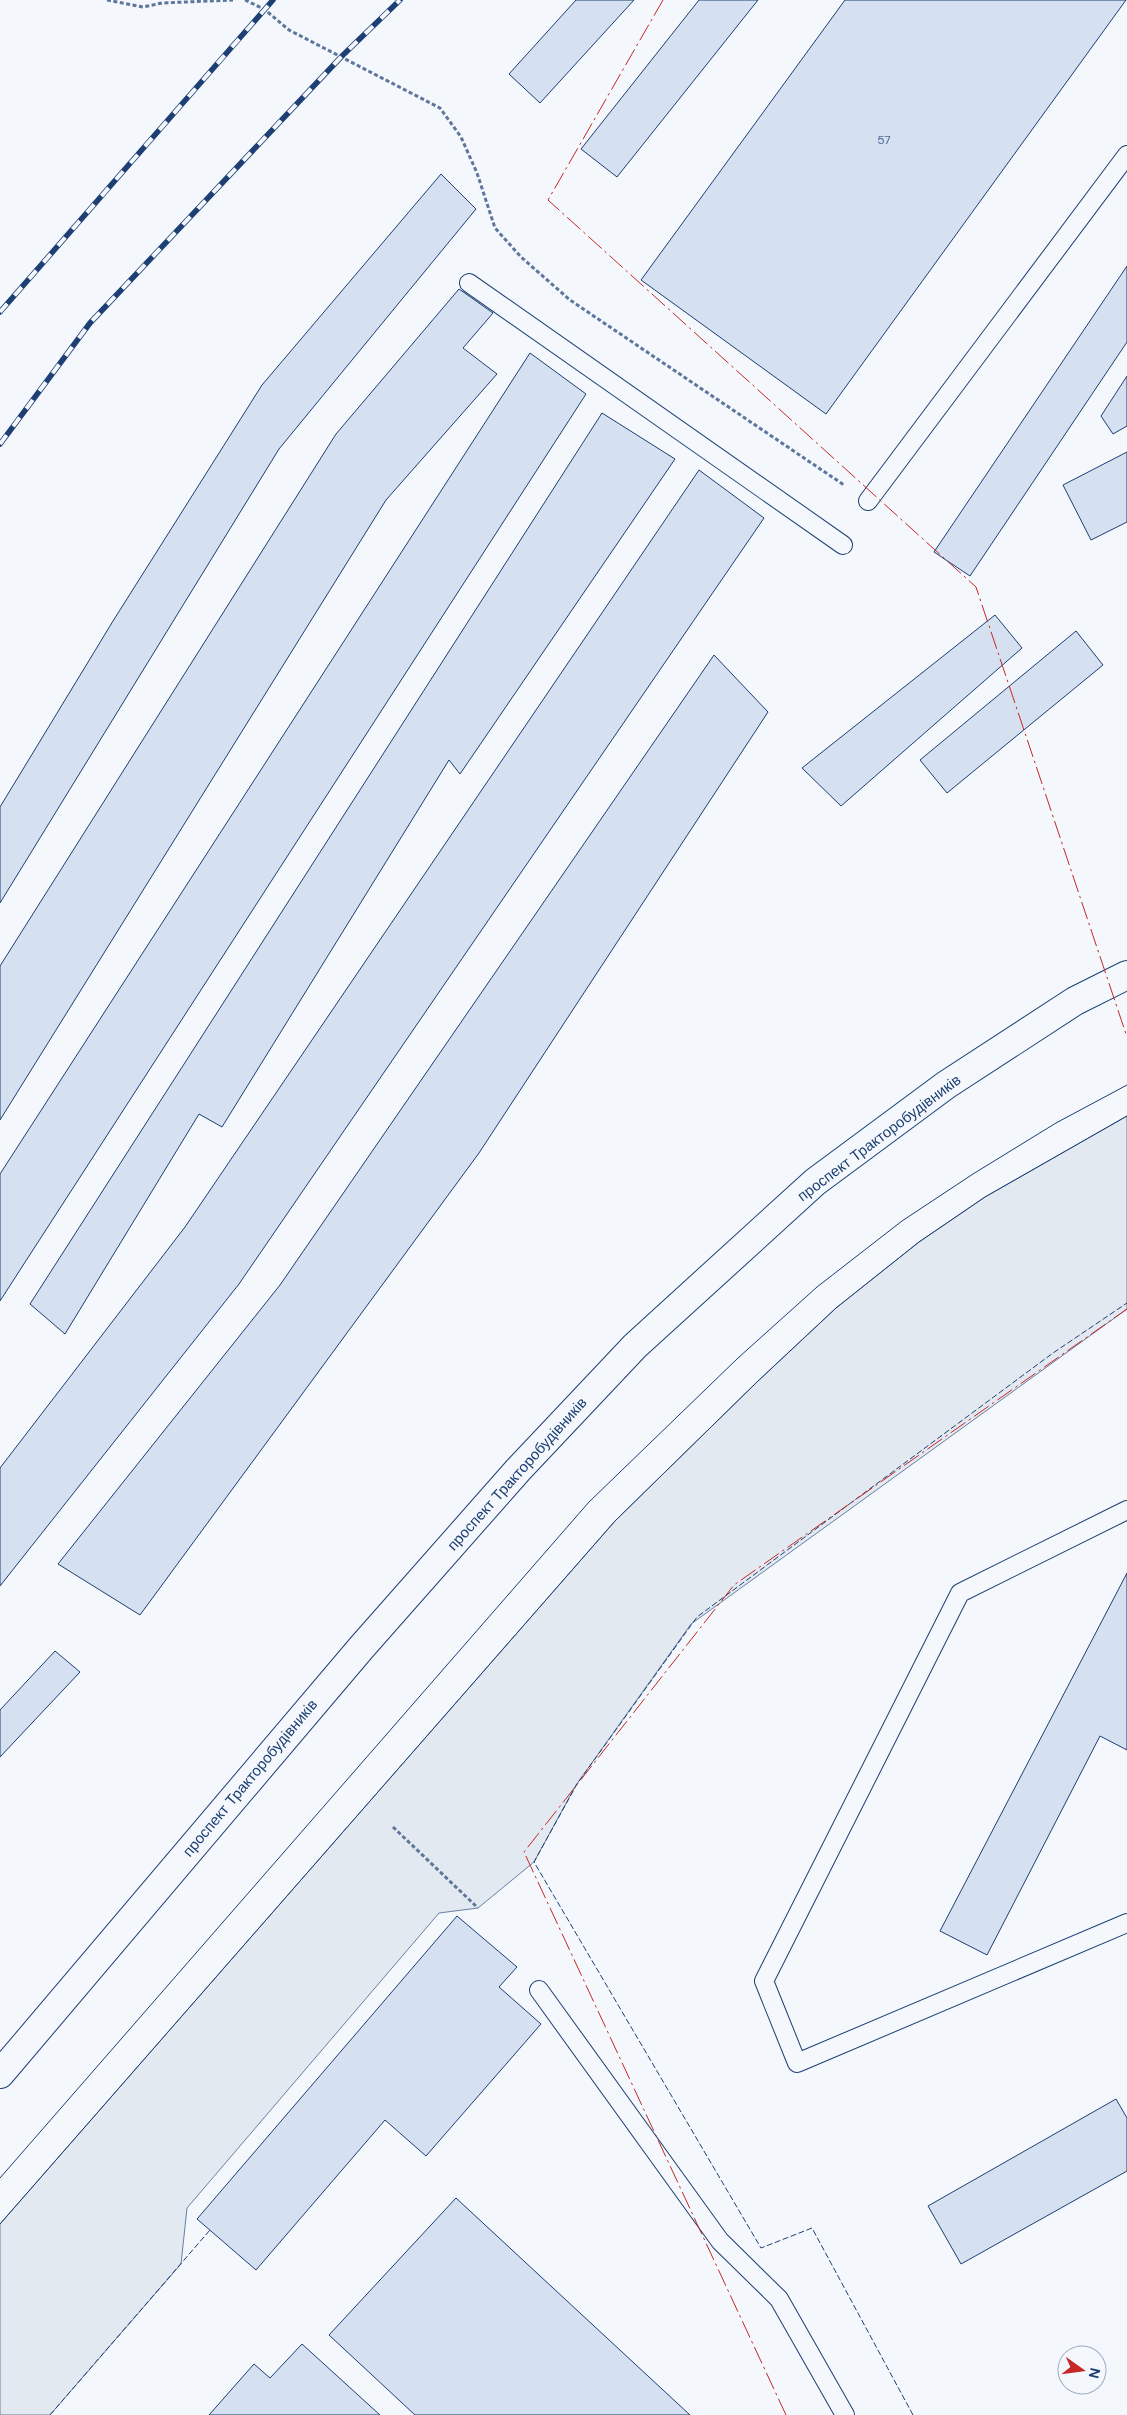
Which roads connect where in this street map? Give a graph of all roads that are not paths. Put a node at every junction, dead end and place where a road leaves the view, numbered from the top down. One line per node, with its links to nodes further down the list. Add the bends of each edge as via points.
1 (1127, 155): 3 (lane)
2 (469, 283): 4 (lane)
3 (868, 501)
4 (843, 545)
5 (1127, 975): 9 (main road, проспект Тракторобудівників, via 1075,1001 946,1085 815,1182 635,1346 518,1470 367,1641)
6 (1127, 1510): 7 (lane, via 960,1593 764,1981 797,2063)
7 (1127, 1923)
8 (539, 1990): 10 (lane, via 720,2241 779,2299)
9 (0, 2074)
10 (845, 2415)

